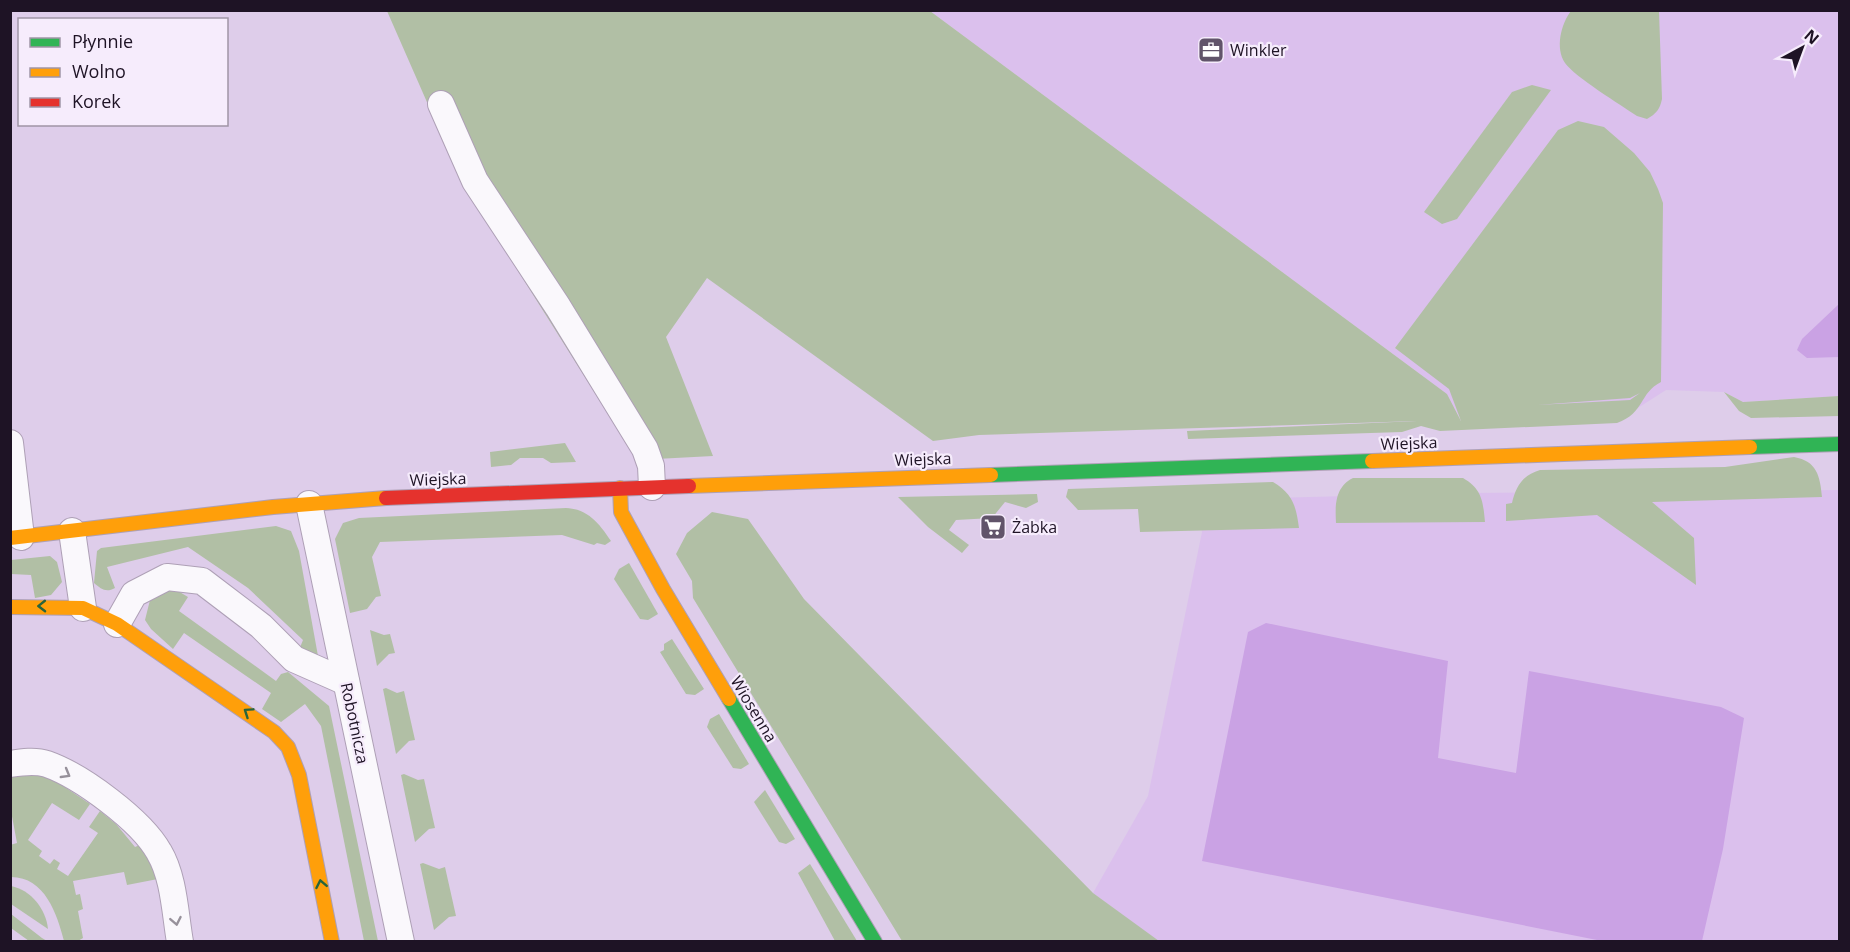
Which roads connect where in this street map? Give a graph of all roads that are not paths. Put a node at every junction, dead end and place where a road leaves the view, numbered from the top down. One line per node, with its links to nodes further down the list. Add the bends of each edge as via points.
1 (441, 104): 4 (street, via 475,181 645,449)
2 (10, 443): 8 (street)
3 (1839, 444): 4 (street, Wiejska)
4 (652, 487): 5 (street, Wiejska)
5 (620, 488): 6 (street, Wiejska); 17 (street, Wiosenna, via 621,512 663,589)
6 (309, 504): 7 (street, Wiejska); 12 (street, Robotnicza)
7 (72, 531): 8 (street, Wiejska); 10 (street)
8 (16, 537)
9 (10, 607): 10 (street, one-way to 9)
10 (83, 608): 11 (street)
11 (117, 624): 12 (street, via 134,594 167,577 202,581 261,626 294,659); 15 (street, one-way to 11, via 299,775 288,747 258,719)
12 (346, 682): 16 (street, Robotnicza)
13 (10, 764): 14 (street, one-way to 14, via 46,763 122,810 144,831 159,850 167,870)
14 (180, 942)
15 (332, 942)
16 (401, 942)
17 (875, 942)

